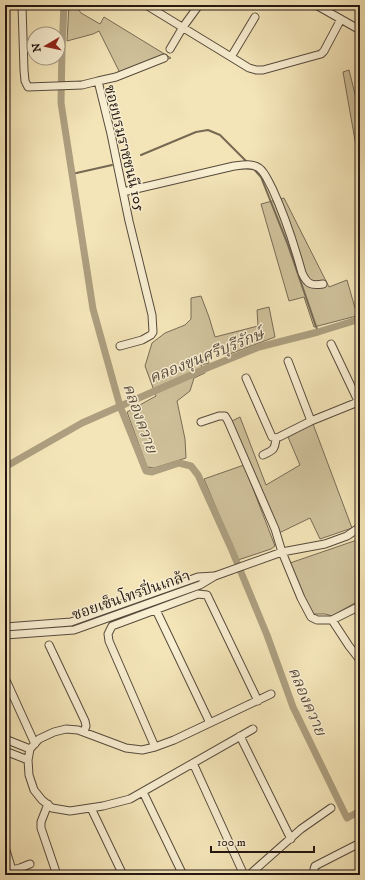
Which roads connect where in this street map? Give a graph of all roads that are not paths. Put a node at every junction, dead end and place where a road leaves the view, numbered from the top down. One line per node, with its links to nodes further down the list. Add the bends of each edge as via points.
1 (22, 5): 12 (street, ซอยบรมราชชนนี 105, via 24,70 28,87 82,85)
2 (146, 5): 7 (street)
3 (199, 5): 7 (street)
4 (316, 5): 6 (street)
5 (255, 17): 10 (street)
6 (341, 19): 8 (street); 10 (street, via 324,51 316,56 256,70)
7 (182, 27): 9 (street); 10 (street)
8 (360, 30)
9 (170, 49)
10 (231, 56)
11 (164, 58): 12 (street, via 116,77)
12 (98, 81): 13 (street, ซอยบรมราชชนนี 105)
13 (123, 192): 14 (street, via 234,166 249,165 258,168 265,175 288,224 305,279 312,285); 16 (street, ซอยบรมราชชนนี 105, via 152,315 153,332 142,340)
14 (324, 284)
15 (331, 344): 19 (street)
16 (120, 346)
17 (288, 361): 20 (street)
18 (246, 378): 22 (street, via 272,438)
19 (359, 404): 20 (street)
20 (311, 421): 22 (street)
21 (201, 422): 25 (street, via 225,416 275,529)
22 (276, 438): 23 (street, via 272,451)
23 (263, 455)
24 (360, 527): 25 (street, ซอยเซ็นโทรปิ่นเกล้า, via 347,536 325,544)
25 (282, 552): 26 (street, ซอยเซ็นโทรปิ่นเกล้า); 29 (street, via 311,617 317,620)
26 (215, 576): 30 (street, ซอยเซ็นโทรปิ่นเกล้า, via 198,576 71,622); 31 (street, ซอยเซ็นโทรปิ่นเกล้า, via 200,585 74,630)
27 (360, 606): 29 (street)
28 (156, 610): 36 (street, via 198,594 207,595); 37 (street); 43 (street, via 112,626 108,634 109,642)
29 (332, 620): 33 (street)
30 (5, 627)
31 (5, 635)
32 (49, 645): 39 (street, via 85,721)
33 (360, 660)
34 (5, 678): 42 (street)
35 (272, 694): 36 (street)
36 (258, 700): 37 (street)
37 (210, 724): 43 (street)
38 (253, 729): 40 (street)
39 (84, 732): 42 (street, via 66,729 39,739); 43 (street, via 126,748 142,750)
40 (240, 736): 47 (street); 52 (street)
41 (5, 739): 44 (street)
42 (35, 744): 44 (street)
43 (155, 747)
44 (30, 749): 46 (street)
45 (5, 751): 46 (street)
46 (28, 760): 49 (street, via 29,776 34,790)
47 (193, 763): 48 (street); 61 (street)
48 (144, 792): 50 (street, via 130,799); 60 (street)
49 (48, 804): 50 (street, via 52,808 70,811); 58 (street, via 41,828)
50 (91, 808): 59 (street)
51 (330, 808): 52 (street)
52 (291, 838): 62 (street)
53 (360, 843): 63 (street, via 315,866)
54 (5, 847): 55 (street)
55 (8, 863): 57 (street)
56 (30, 864): 57 (street)
57 (13, 872)
58 (57, 875)
59 (123, 875)
60 (183, 875)
61 (244, 875)
62 (249, 875)
63 (314, 875)

